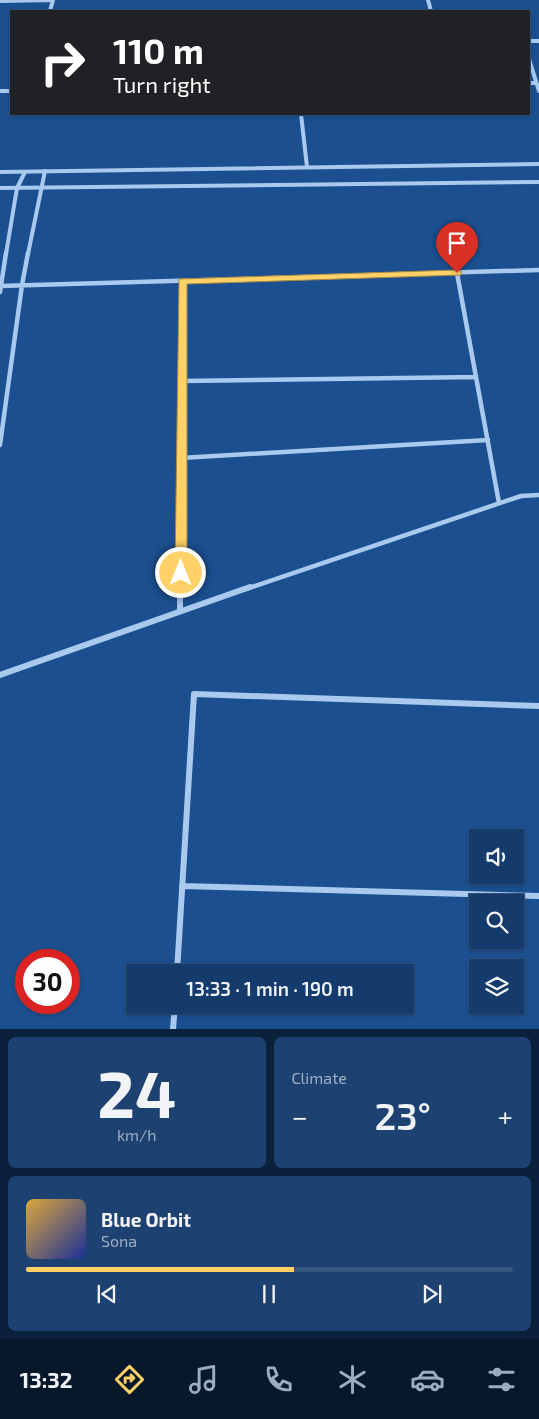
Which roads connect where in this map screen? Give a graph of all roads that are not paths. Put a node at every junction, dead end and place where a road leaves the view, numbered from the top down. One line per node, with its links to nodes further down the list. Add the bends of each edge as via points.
1 (53, 0): 2 (street)
2 (0, 1)
3 (530, 62): 5 (street)
4 (530, 83): 5 (street)
5 (536, 83): 6 (street)
6 (539, 91)
7 (301, 115): 9 (street)
8 (539, 164): 9 (street)
9 (307, 167): 10 (street)
10 (45, 171): 12 (street); 14 (street)
11 (0, 172): 12 (street)
12 (25, 172): 16 (street)
13 (539, 182): 14 (street)
14 (42, 187): 16 (street); 20 (street)
15 (0, 188): 16 (street)
16 (17, 188): 21 (street)
17 (539, 270): 18 (street)
18 (457, 273): 19 (street); 23 (street)
19 (182, 281): 20 (street); 24 (street)
20 (22, 285): 21 (street); 26 (street)
21 (0, 286): 22 (street)
22 (0, 292)
23 (476, 377): 24 (street); 25 (street)
24 (182, 381): 27 (street)
25 (488, 440): 27 (street); 29 (street)
26 (0, 445)
27 (181, 458): 30 (street)
28 (539, 495): 29 (street, via 521,496)
29 (499, 503): 30 (street)
30 (180, 611): 31 (street)
31 (0, 675)
32 (539, 706): 33 (street, via 194,694)
33 (182, 886): 34 (street); 35 (street)
34 (539, 896)
35 (177, 964)
36 (174, 1014): 37 (street)
37 (173, 1029)

